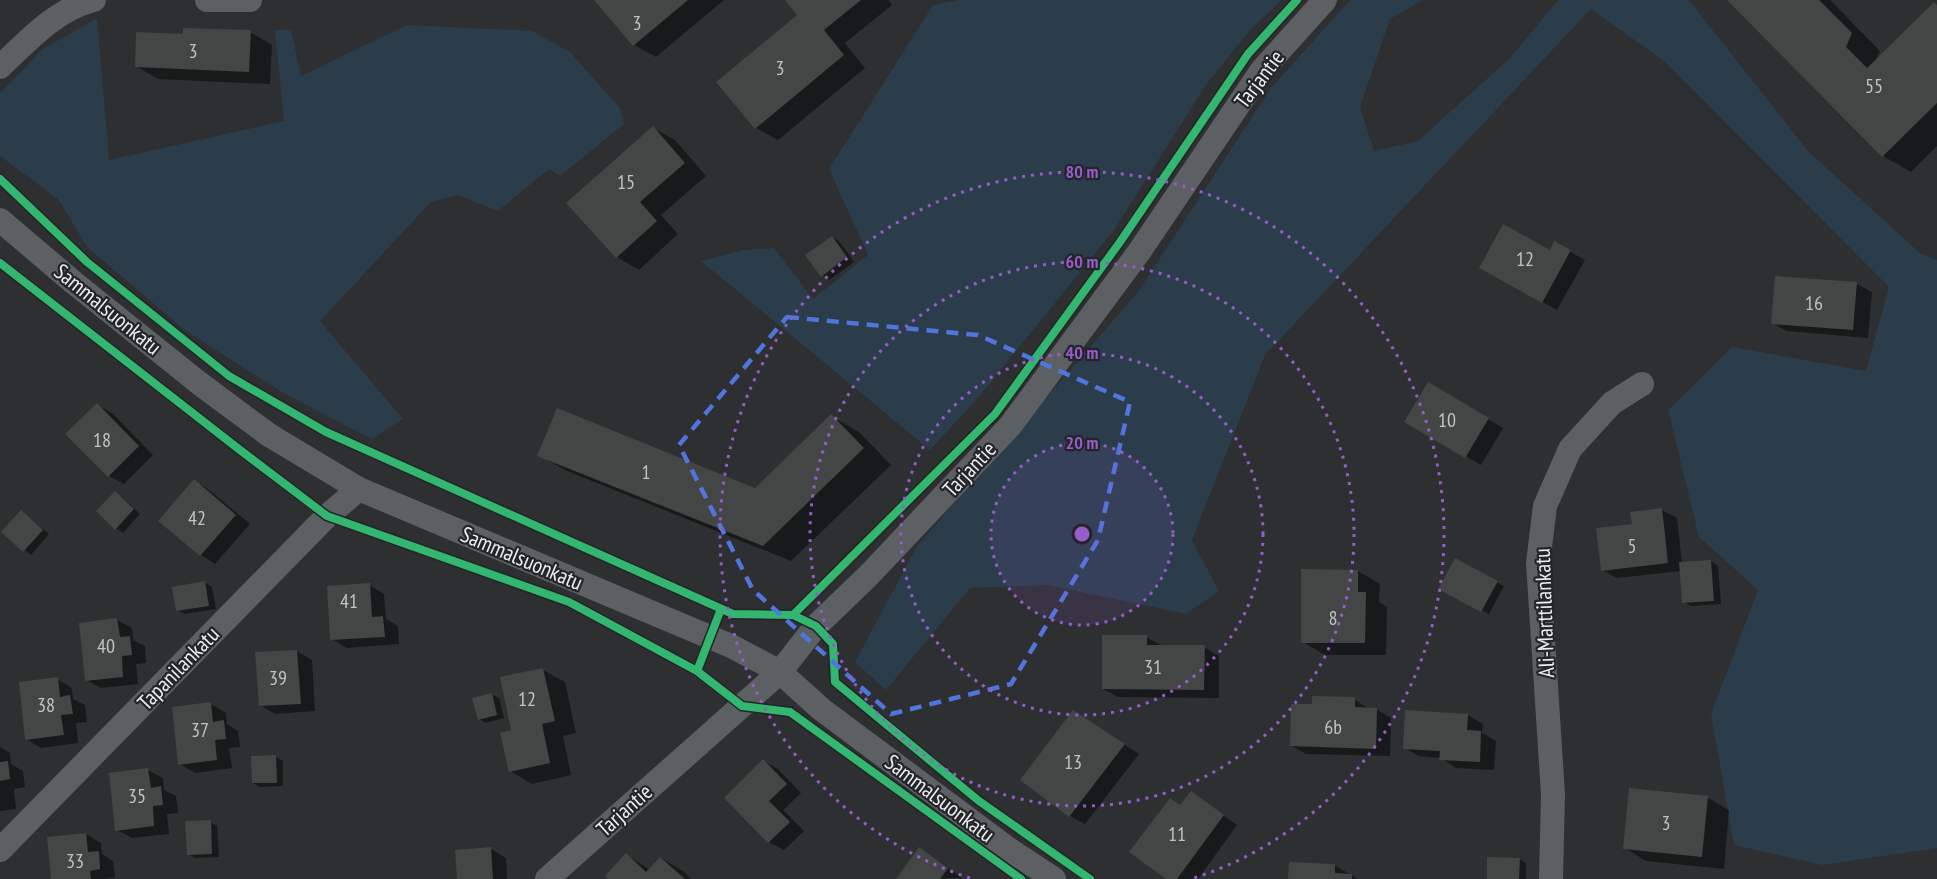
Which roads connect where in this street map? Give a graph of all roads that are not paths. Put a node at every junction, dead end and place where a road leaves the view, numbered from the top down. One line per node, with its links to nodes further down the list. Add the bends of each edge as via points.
1 (94, 0): 5 (street, via 50,20)
2 (207, 0): 3 (street)
3 (249, 0)
4 (1325, 0): 9 (street, Tarjantie, via 1262,70 1139,252 1010,426 816,626)
5 (0, 68)
6 (0, 220): 8 (street, Sammalsuonkatu, via 199,383 269,435)
7 (1642, 384): 13 (street, Ali-Marttilankatu, via 1612,403 1570,449 1545,506 1538,563 1553,794)
8 (359, 489): 9 (street, Sammalsuonkatu, via 731,646); 10 (street, Tapanilankatu, via 327,516)
9 (780, 672): 11 (street, Tarjantie); 12 (street, Sammalsuonkatu, via 820,709)
10 (0, 850)
11 (547, 879)
12 (1054, 879)
13 (1551, 879)

